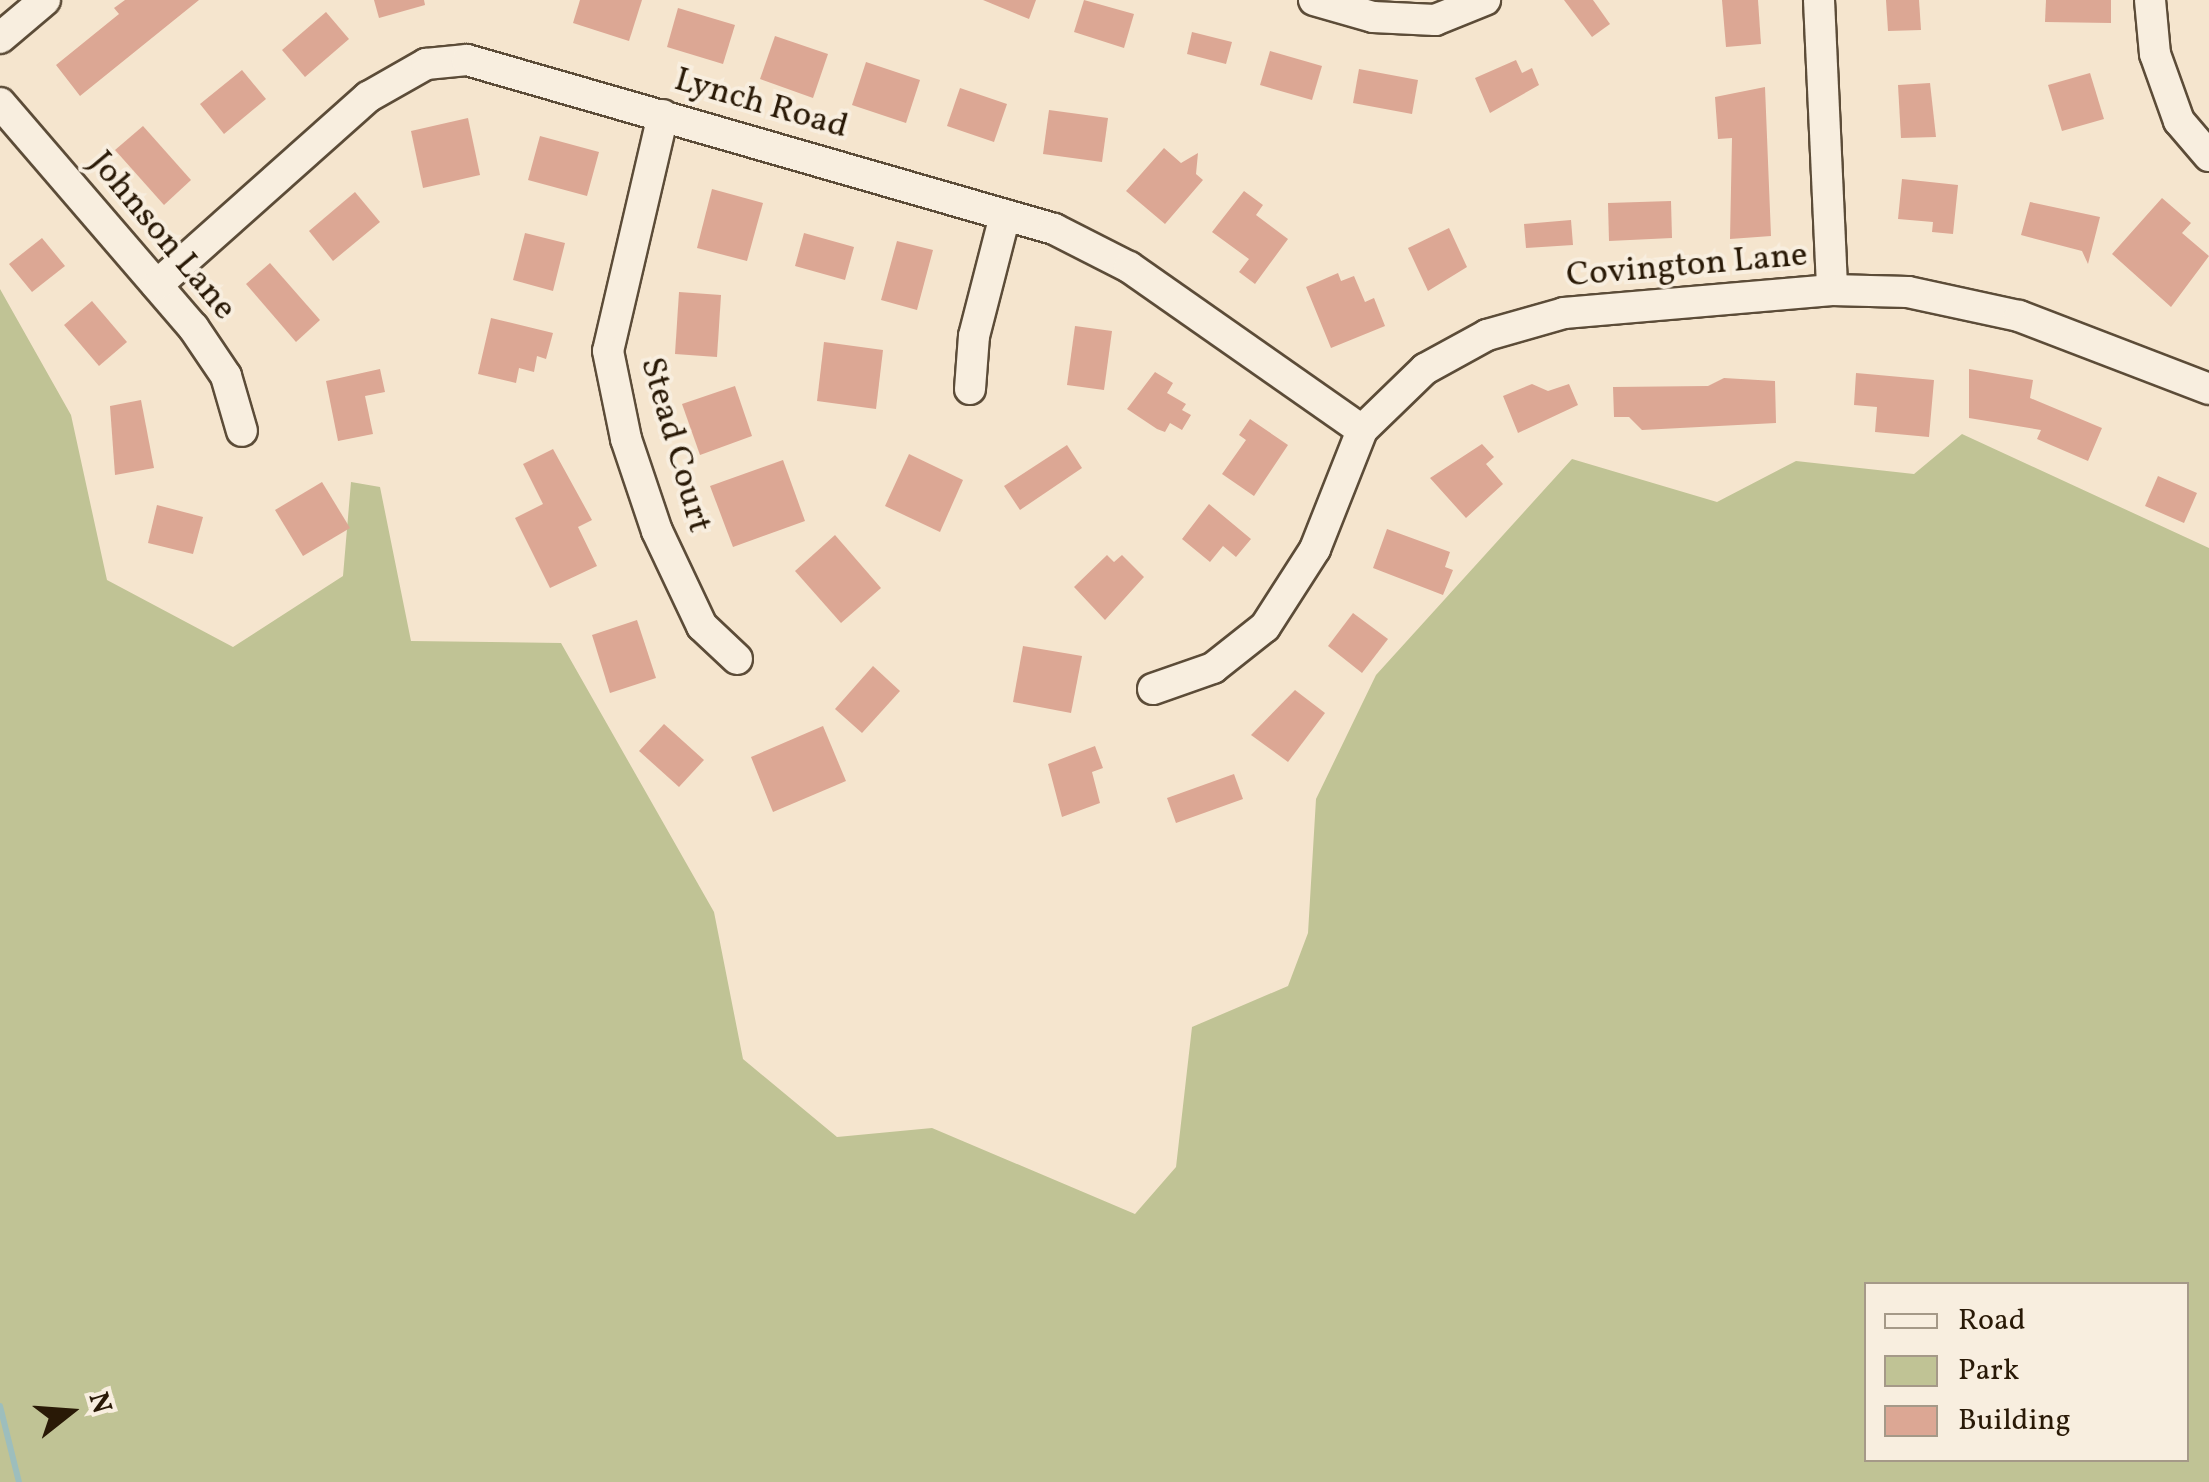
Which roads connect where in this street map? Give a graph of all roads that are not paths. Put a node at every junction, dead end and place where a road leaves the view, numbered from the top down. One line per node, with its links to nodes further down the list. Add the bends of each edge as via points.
1 (45, 0): 6 (street)
2 (1314, 0): 3 (street, via 1374,17 1435,20)
3 (1485, 0)
4 (1820, 0): 12 (street)
5 (2150, 0): 9 (street, via 2155,54 2178,121)
6 (0, 38)
7 (0, 103): 11 (street, Johnson Lane)
8 (663, 115): 10 (street, Lynch Road); 11 (street, Lynch Road, via 467,60 426,64 368,97); 17 (street, Stead Court, via 608,351 626,439 656,531 702,626)
9 (2209, 156)
10 (1006, 214): 13 (street, via 974,336); 15 (street, Lynch Road, via 1054,229 1129,267)
11 (158, 285): 16 (street, Johnson Lane, via 226,376)
12 (1832, 290): 14 (street, Covington Lane, via 1962,300); 15 (street, Covington Lane, via 1619,304 1488,335 1425,369)
13 (970, 389)
14 (2209, 389)
15 (1362, 430): 18 (street, Covington Lane, via 1315,549 1265,627 1212,668)
16 (242, 431)
17 (738, 659)
18 (1153, 689)

